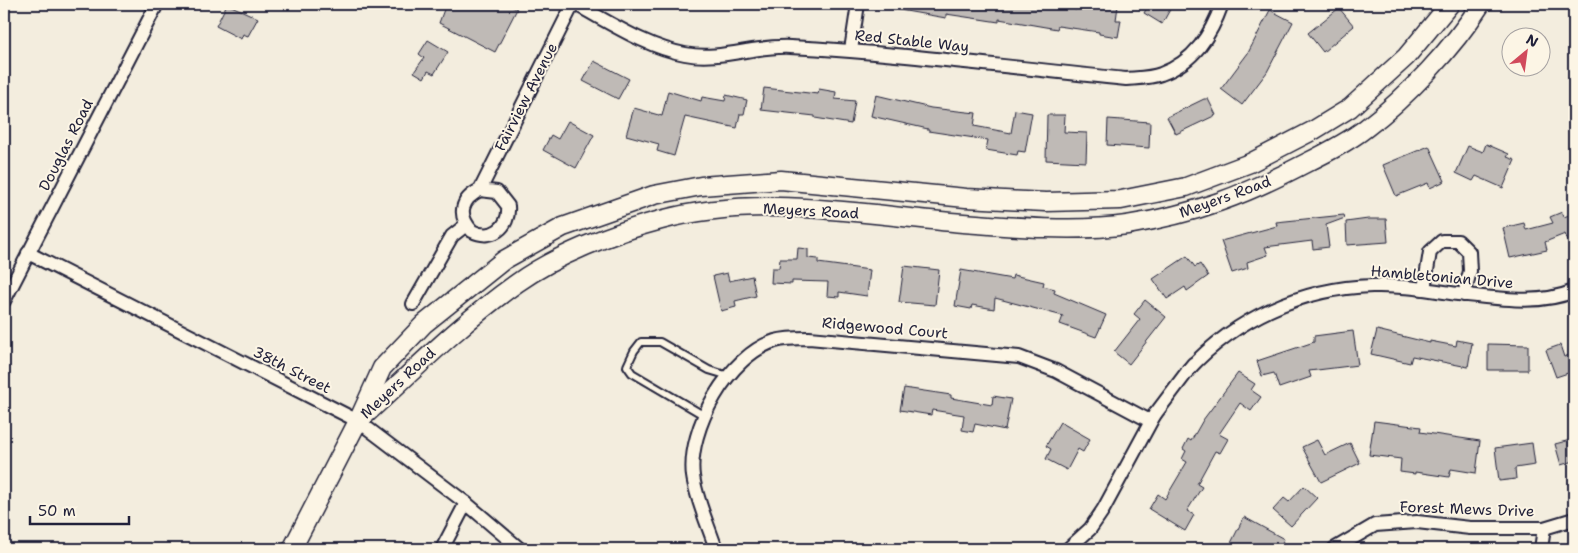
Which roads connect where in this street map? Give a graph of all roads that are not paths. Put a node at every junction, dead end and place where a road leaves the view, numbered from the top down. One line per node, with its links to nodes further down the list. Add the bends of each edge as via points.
1 (157, 4): 10 (street, Douglas Road)
2 (574, 4): 7 (street, Red Stable Way, via 644,40 686,54 715,56 781,47); 8 (street, Fairview Avenue)
3 (858, 4): 7 (street)
4 (1222, 4): 7 (street, Red Stable Way, via 1199,49 1182,64 1160,75 1126,79)
5 (1450, 4): 19 (street, Meyers Road, via 1406,57 1350,108 1250,163 1186,187 1121,200 1046,202 966,198 782,180 700,186 654,195 563,227 504,260 424,324 382,368)
6 (1482, 4): 19 (street, Meyers Road, via 1424,75 1365,129 1261,187 1193,212 1124,225 1045,228 781,206 704,212 661,220 574,250 518,282 441,343)
7 (851, 50)
8 (480, 190): 9 (street, Fairview Avenue, via 470,194 463,206); 9 (street, via 491,190 502,196 508,206 506,222 497,232 486,235 472,231)
9 (466, 225): 15 (street, via 452,236)
10 (28, 253): 14 (street, Douglas Road); 19 (street, 38th Street)
11 (1424, 290): 13 (street, Hambletonian Drive); 13 (street, via 1430,252 1442,240 1458,241 1469,252 1470,271); 18 (street, Hambletonian Drive, via 1374,286 1311,294 1274,308 1238,327 1193,364)
12 (1574, 291): 13 (street, Hambletonian Drive, via 1516,300)
13 (1464, 294)
14 (4, 301)
15 (413, 304)
16 (729, 376): 17 (street, Ridgewood Court); 17 (lane, via 709,370 660,342 641,342 634,351 627,366 632,374); 18 (street, Ridgewood Court, via 744,359 775,341 800,338 1004,354 1038,363)
17 (706, 416): 26 (street, Ridgewood Court, via 696,442 693,477)
18 (1150, 420): 27 (street, via 1103,510 1090,529)
19 (358, 421): 20 (street, 38th Street); 23 (street)
20 (466, 503): 24 (street); 25 (street, 38th Street)
21 (1574, 519): 22 (street, Forest Mews Drive)
22 (1544, 528): 28 (street, Forest Mews Drive, via 1470,528 1404,522 1375,525); 29 (street)
23 (292, 549)
24 (442, 549)
25 (520, 549)
26 (716, 549)
27 (1068, 549)
28 (1334, 549)
29 (1541, 549)

